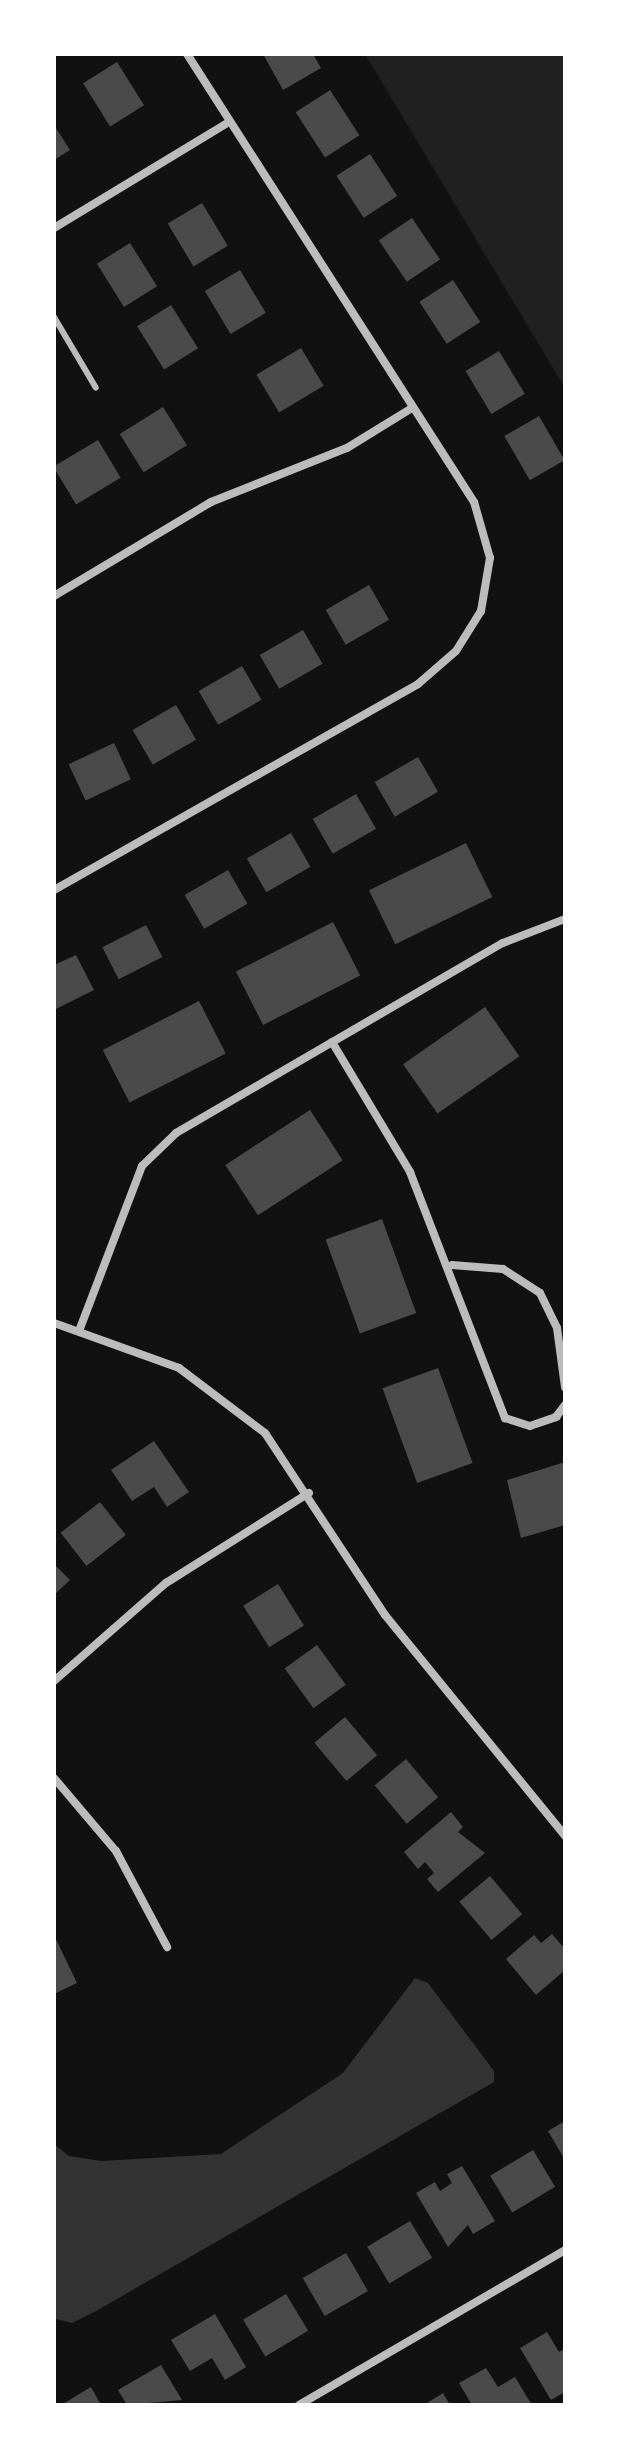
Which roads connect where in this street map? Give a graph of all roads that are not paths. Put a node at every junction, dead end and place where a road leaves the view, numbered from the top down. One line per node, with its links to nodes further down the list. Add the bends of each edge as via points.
1 (187, 54): 2 (street)
2 (226, 124): 3 (street); 6 (street)
3 (54, 228)
4 (54, 317): 5 (lane)
5 (96, 388)
6 (412, 408): 7 (street, via 347,448 211,502); 8 (street, via 474,502 490,558 481,611 456,651 418,684)
7 (54, 596)
8 (54, 890)
9 (565, 919): 10 (street, via 503,943)
10 (332, 1042): 11 (street, via 410,1172); 13 (street, via 176,1133 142,1166)
11 (452, 1265): 14 (street, via 503,1269 540,1293 557,1328); 15 (street, via 505,1418 530,1426 556,1417)
12 (54, 1323): 13 (street)
13 (79, 1331): 16 (street, via 155,1357 225,1397 265,1433)
14 (565, 1387)
15 (565, 1405)
16 (309, 1493): 17 (street, via 166,1583); 19 (street, via 385,1615)
17 (54, 1681)
18 (54, 1778): 20 (street, via 116,1851)
19 (565, 1836)
20 (167, 1947)
21 (565, 2250): 22 (street)
22 (299, 2405)

